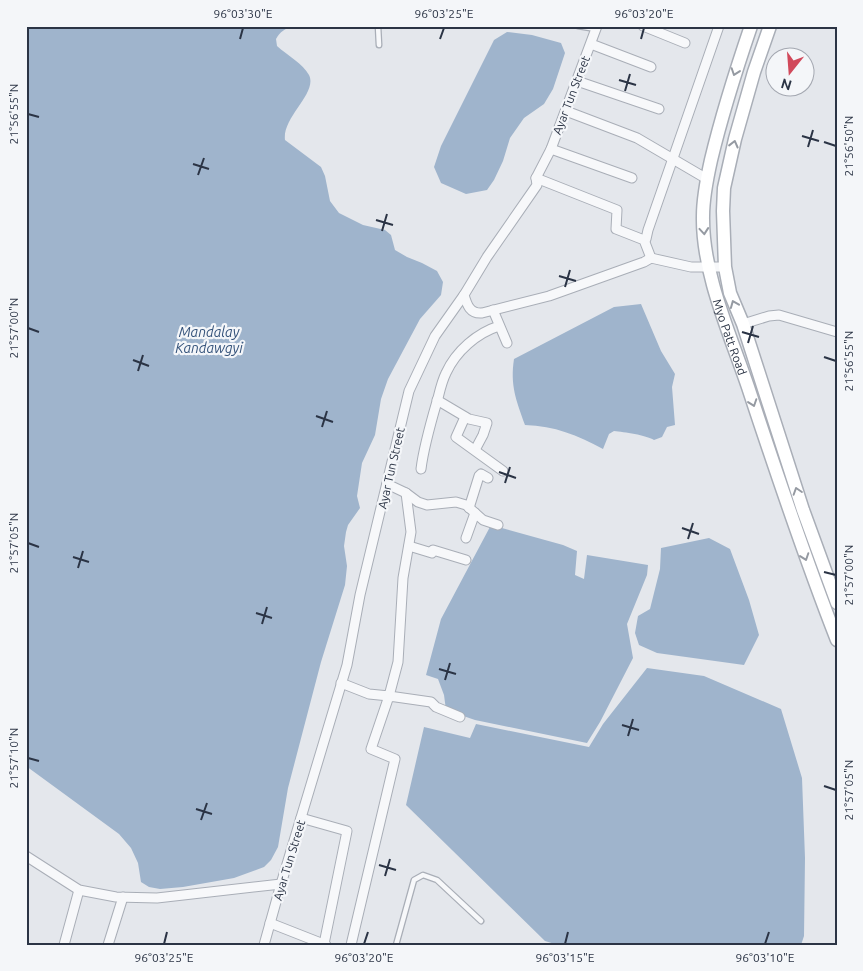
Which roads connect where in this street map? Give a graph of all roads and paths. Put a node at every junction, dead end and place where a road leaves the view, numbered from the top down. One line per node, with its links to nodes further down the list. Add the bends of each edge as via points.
1 (378, 26): 10 (lane)
2 (578, 26): 7 (lane)
3 (643, 26): 8 (street)
4 (719, 26): 16 (street)
5 (751, 26): 19 (main road, Myo Patt Road, one-way to 19, via 721,119)
6 (770, 26): 23 (main road, Myo Patt Road, one-way to 6, via 724,188 754,72)
7 (596, 28): 9 (street, Ayar Tun Street)
8 (685, 43)
9 (591, 44): 11 (street); 12 (street, Ayar Tun Street)
10 (379, 45)
11 (651, 66)
12 (577, 80): 13 (street); 14 (street, Ayar Tun Street)
13 (659, 109)
14 (566, 110): 15 (street, Ayar Tun Street); 16 (street, via 637,138)
15 (551, 149): 17 (street, Ayar Tun Street); 18 (street)
16 (673, 159): 19 (street); 20 (street)
17 (536, 178): 20 (street, via 617,210 617,230); 24 (street, Ayar Tun Street, via 537,184)
18 (632, 178)
19 (707, 179): 22 (main road, Myo Patt Road, one-way to 22, via 703,215)
20 (644, 240): 21 (street)
21 (651, 258): 22 (street, via 691,267); 25 (street, via 549,296)
22 (710, 266): 23 (street); 40 (main road, Myo Patt Road, one-way to 40)
23 (725, 267): 26 (main road, Myo Patt Road, one-way to 23, via 730,293)
24 (464, 295): 25 (street, via 469,308 475,313); 36 (street, Ayar Tun Street, via 435,336 409,391)
25 (493, 310): 27 (street)
26 (743, 324): 28 (street, via 779,315); 38 (main road, Myo Patt Road, one-way to 26)
27 (499, 326): 29 (street); 30 (street, via 474,339 459,353 446,372)
28 (837, 332)
29 (508, 343)
30 (437, 400): 31 (street); 33 (street, via 426,436)
31 (465, 417): 32 (street, via 456,438); 32 (street, via 486,423)
32 (475, 450): 34 (street)
33 (421, 469)
34 (503, 471)
35 (488, 478): 39 (street, via 479,476)
36 (387, 484): 37 (street); 47 (street, Ayar Tun Street)
37 (406, 493): 39 (street, via 427,505 456,502); 43 (street, via 411,527)
38 (804, 510): 40 (main road); 45 (main road, Myo Patt Road)
39 (472, 511): 41 (street, via 483,520); 42 (street)
40 (791, 513): 46 (main road, Myo Patt Road, one-way to 46)
41 (498, 525)
42 (466, 538)
43 (409, 546): 44 (street); 48 (street, via 403,578 398,662)
44 (466, 560)
45 (837, 603)
46 (837, 640)
47 (341, 683): 48 (street, via 370,694); 50 (street, Ayar Tun Street)
48 (389, 696): 49 (street, via 430,702); 61 (street, via 371,749 395,759)
49 (460, 718)
50 (301, 818): 52 (street, Ayar Tun Street); 57 (street, via 347,831)
51 (26, 856): 53 (street)
52 (280, 884): 54 (street, via 157,898); 56 (street, Ayar Tun Street)
53 (79, 890): 54 (street); 58 (street)
54 (123, 898): 59 (street)
55 (481, 921): 62 (lane, via 437,880 423,875 414,880)
56 (270, 923): 57 (street); 60 (street, Ayar Tun Street)
57 (324, 944)
58 (64, 945)
59 (108, 945)
60 (264, 945)
61 (351, 945)
62 (396, 945)

